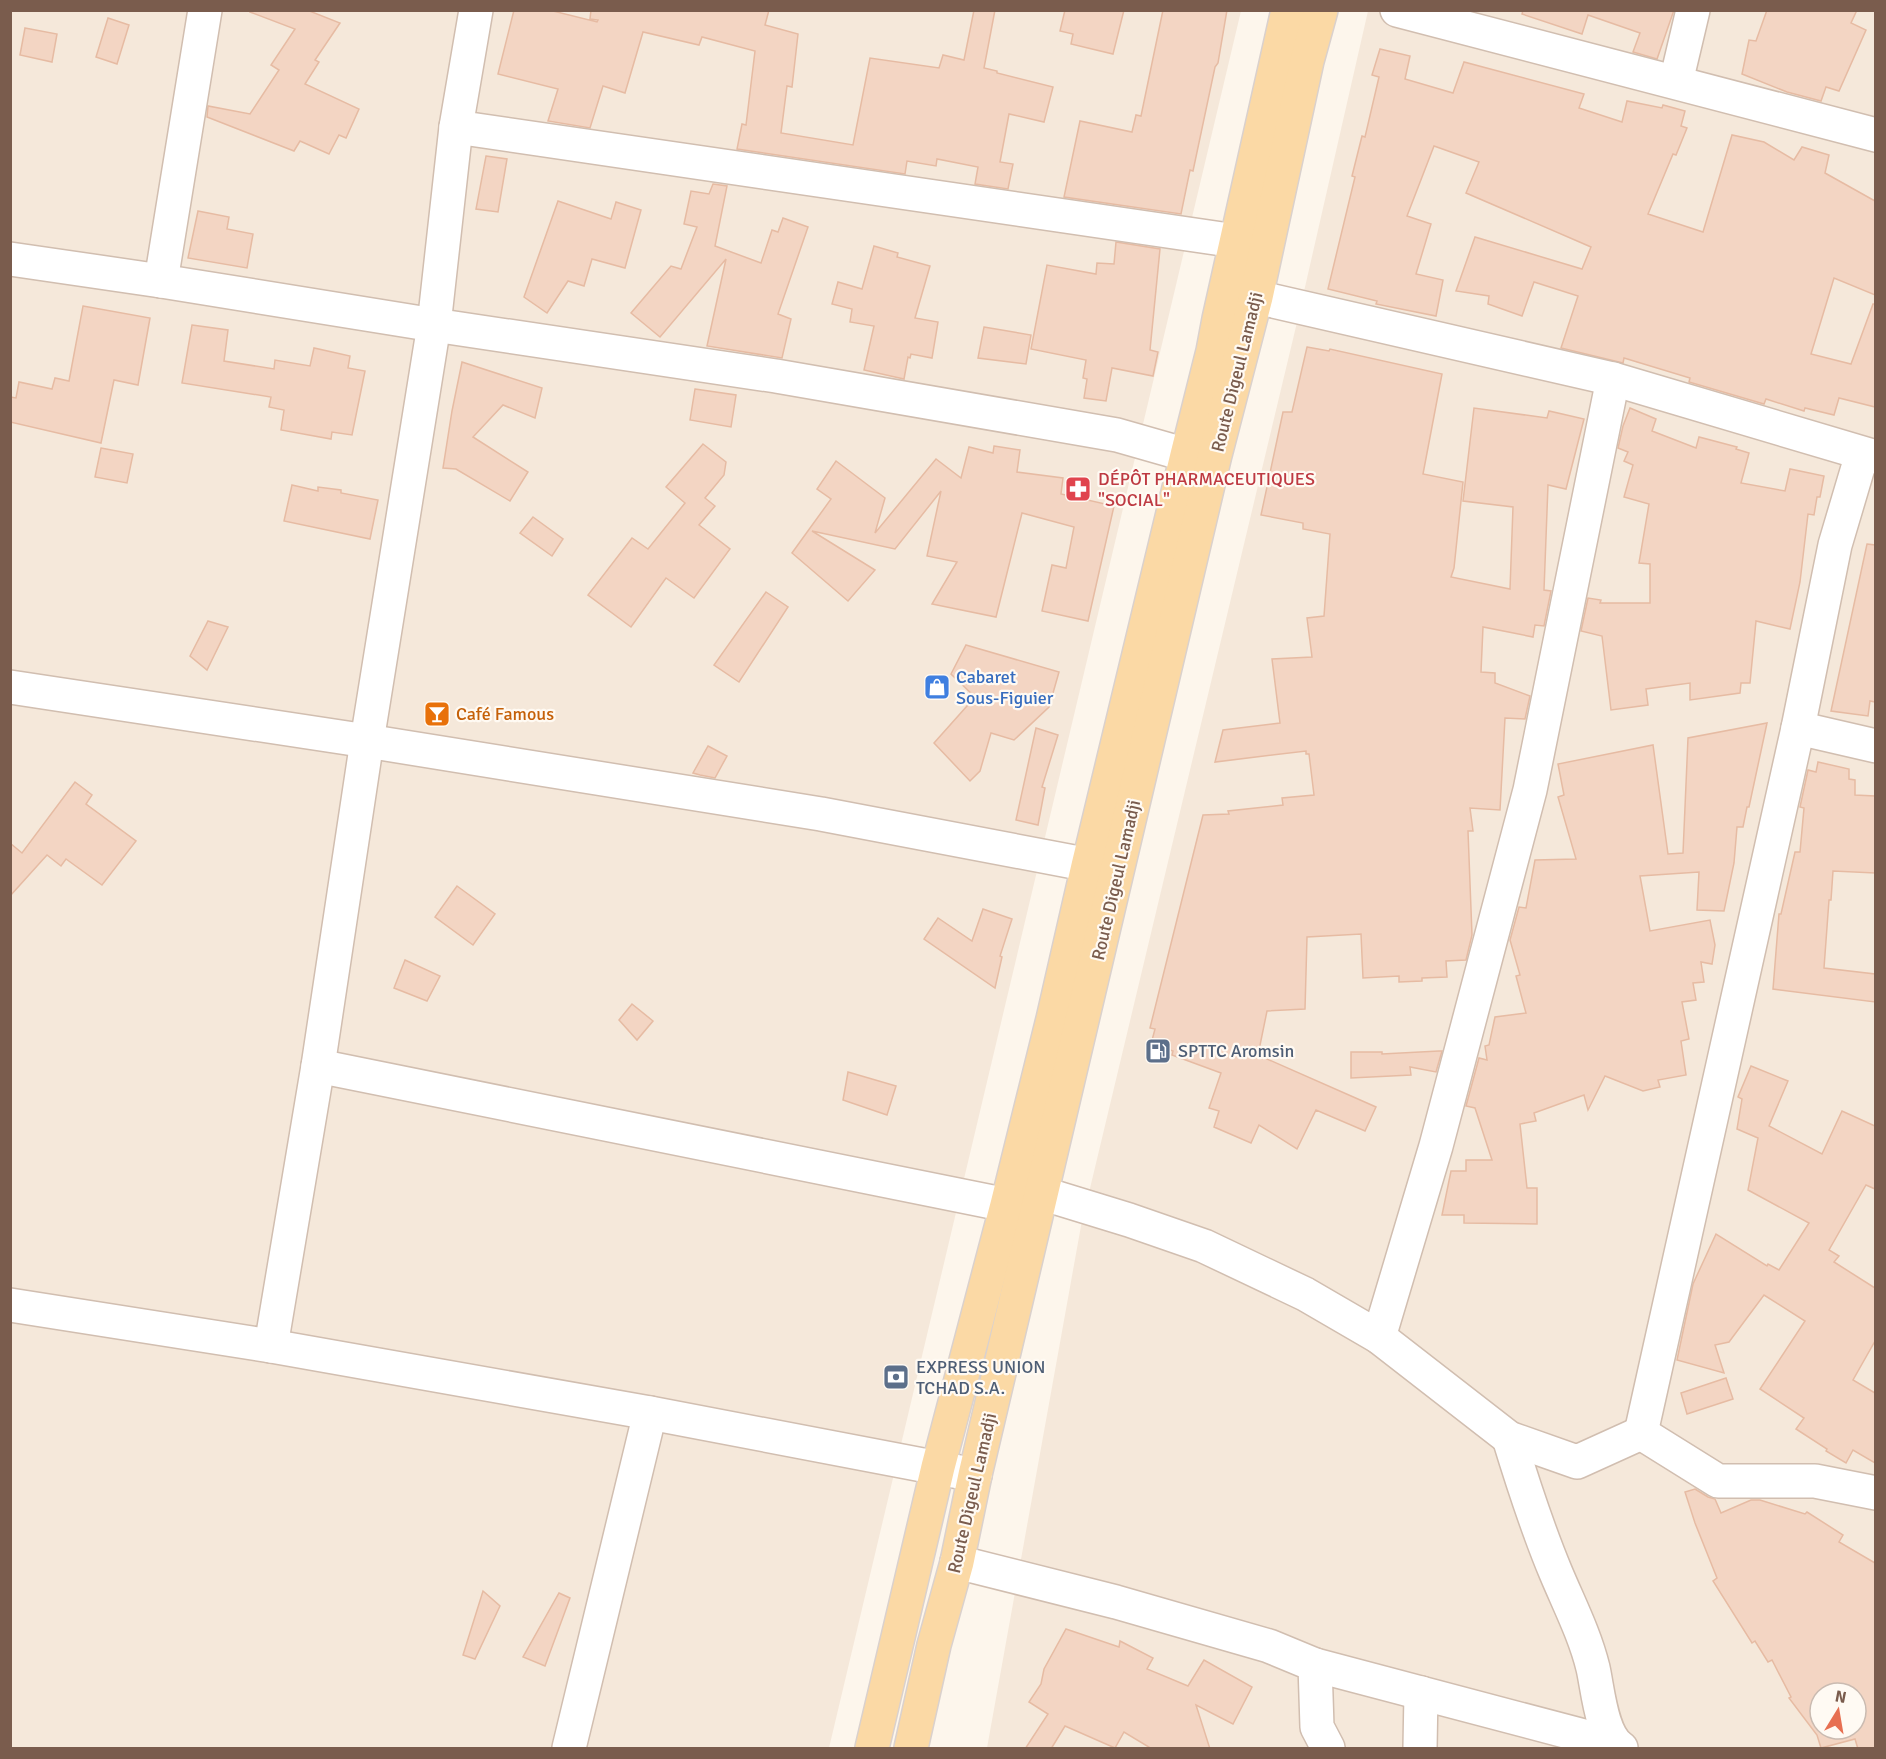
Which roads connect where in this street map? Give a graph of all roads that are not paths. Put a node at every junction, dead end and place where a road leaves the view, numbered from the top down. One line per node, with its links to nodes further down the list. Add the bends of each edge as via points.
1 (205, 10): 12 (street)
2 (476, 10): 8 (street)
3 (1288, 10): 10 (main road)
4 (1321, 10): 13 (main road, Route Digeul Lamadji, via 1306,61)
5 (1397, 10): 7 (street)
6 (1693, 10): 7 (street)
7 (1676, 82): 9 (street)
8 (456, 127): 10 (street); 14 (street)
9 (1875, 135)
10 (1236, 241): 16 (main road)
11 (10, 260): 12 (street)
12 (161, 281): 14 (street)
13 (1256, 297): 15 (street); 22 (main road, Route Digeul Lamadji)
14 (434, 325): 16 (street, via 835,386 1117,435); 20 (street)
15 (1613, 379): 17 (street); 27 (street, via 1530,790 1436,1146)
16 (1187, 454): 22 (main road)
17 (1869, 455): 19 (street, via 1835,545)
18 (10, 687): 20 (street)
19 (1798, 728): 21 (street); 30 (street)
20 (367, 741): 22 (street, via 821,814); 23 (street)
21 (1875, 746)
22 (1103, 868): 24 (main road, Route Digeul Lamadji); 25 (main road, via 1053,1019)
23 (318, 1066): 25 (street); 28 (street)
24 (1041, 1193): 27 (street, via 1204,1246 1305,1294); 33 (main road, Route Digeul Lamadji)
25 (1007, 1205): 32 (main road)
26 (10, 1305): 28 (street)
27 (1379, 1337): 31 (street)
28 (271, 1346): 29 (street)
29 (650, 1413): 32 (street); 39 (street)
30 (1641, 1433): 31 (street, via 1576,1462); 34 (street, via 1718,1481 1815,1481)
31 (1509, 1438): 38 (street, via 1555,1570 1589,1652 1604,1723)
32 (938, 1467): 33 (street); 40 (main road)
33 (975, 1475): 35 (main road, Route Digeul Lamadji)
34 (1875, 1493)
35 (957, 1562): 36 (street, via 1116,1602 1258,1643); 41 (main road, Route Digeul Lamadji)
36 (1315, 1665): 37 (street); 42 (street, via 1317,1727)
37 (1421, 1693): 38 (street); 43 (street)
38 (1617, 1746)
39 (569, 1749)
40 (872, 1749)
41 (911, 1749)
42 (1328, 1749)
43 (1420, 1749)

